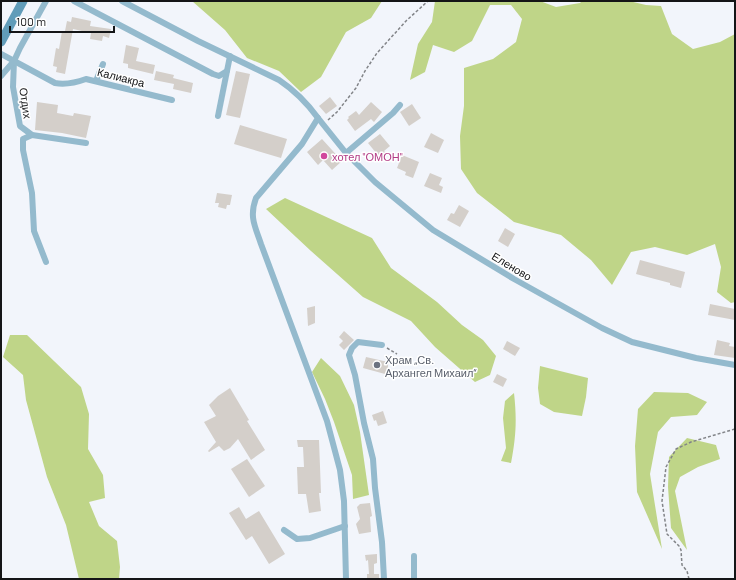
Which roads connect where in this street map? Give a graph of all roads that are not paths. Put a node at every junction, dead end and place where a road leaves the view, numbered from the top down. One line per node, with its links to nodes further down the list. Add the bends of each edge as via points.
1 (23, 1): 5 (street)
2 (46, 1): 8 (street)
3 (74, 1): 10 (street, via 213,74 219,76)
4 (122, 1): 7 (street, Еленово)
5 (1, 42)
6 (1, 54): 8 (street, Калиакра)
7 (230, 56): 10 (street); 16 (street, Еленово, via 287,85 308,104)
8 (14, 61): 11 (street); 12 (street, Калиакра, via 63,85 86,79); 17 (street, Отдих, via 13,87 20,126)
9 (103, 64): 12 (street)
10 (227, 71): 15 (street)
11 (1, 76)
12 (96, 81): 13 (street, Калиакра)
13 (172, 100)
14 (400, 105): 19 (street)
15 (218, 116)
16 (318, 118): 19 (street, Еленово); 23 (street, via 302,144 256,198 252,209 260,244 326,420 340,470)
17 (32, 135): 18 (street); 20 (street, via 24,139 23,150 32,193 34,231)
18 (86, 143)
19 (346, 153): 22 (street, Еленово, via 375,182 433,230 602,328 632,342)
20 (46, 262)
21 (382, 345): 27 (street, via 358,342 349,355 373,459)
22 (735, 365)
23 (345, 526): 24 (street, via 310,538 297,539); 26 (street)
24 (284, 530)
25 (414, 556): 28 (street)
26 (346, 579)
27 (384, 579)
28 (414, 579)

